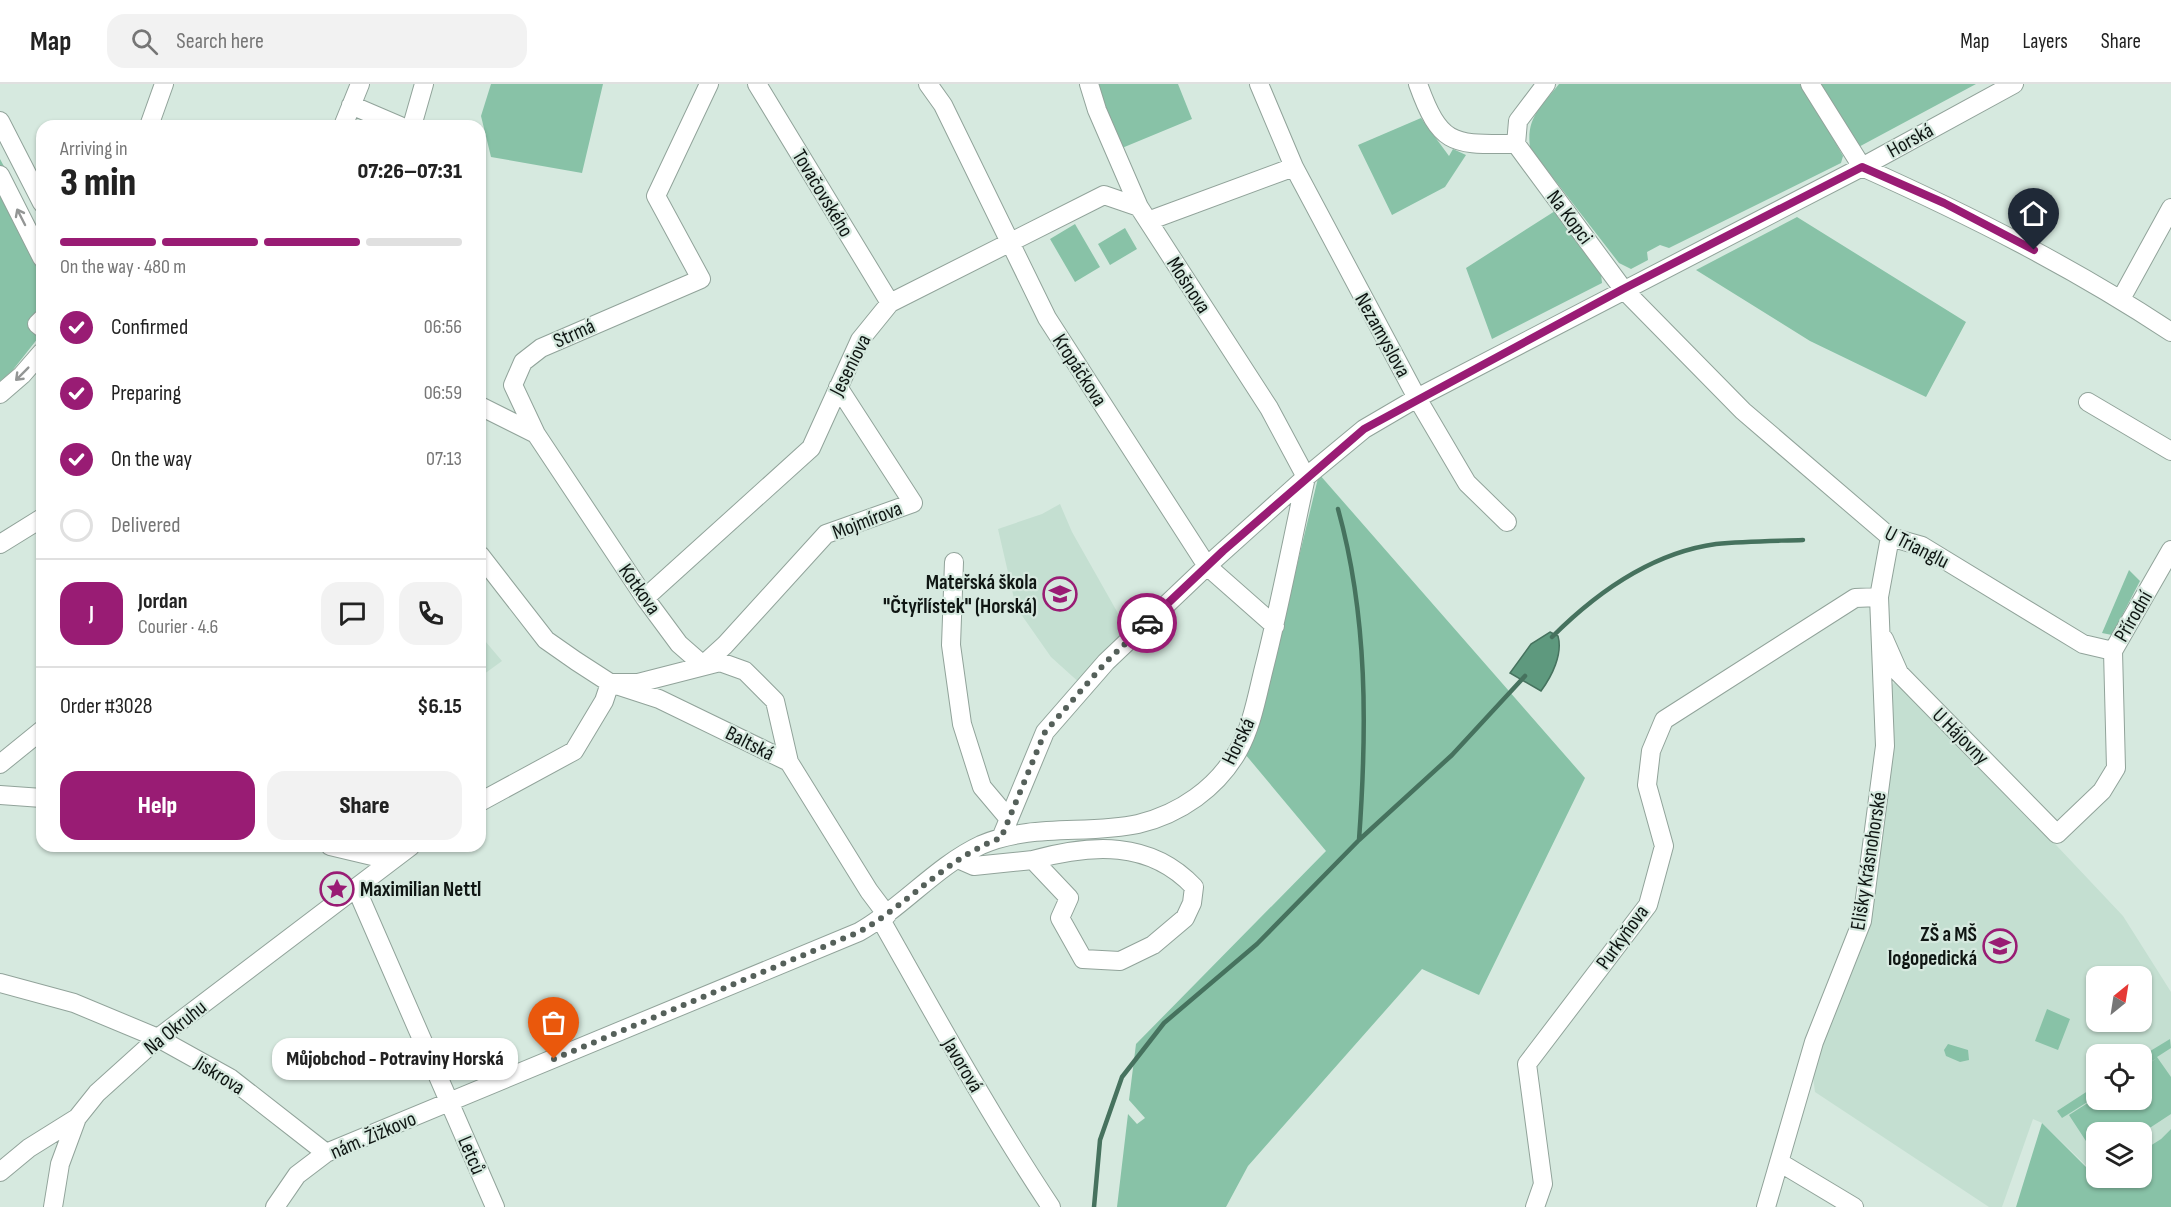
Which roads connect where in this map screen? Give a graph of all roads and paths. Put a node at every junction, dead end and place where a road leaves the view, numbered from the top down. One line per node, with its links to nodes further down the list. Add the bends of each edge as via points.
1 (164, 84): 14 (street)
2 (360, 84): 13 (street)
3 (424, 84): 17 (street)
4 (709, 84): 39 (street, Strmá, via 656,196 701,279 541,348 523,362 513,385)
5 (757, 84): 31 (street, Tovačovského)
6 (928, 84): 27 (street, Kropáčkova, via 943,105)
7 (1089, 84): 26 (street, Mošnova)
8 (1259, 84): 21 (street, Nezamyslova)
9 (1418, 84): 19 (street, via 1440,131 1459,143)
10 (1546, 84): 19 (street, via 1518,121)
11 (1810, 84): 22 (street)
12 (2014, 84): 22 (street, Horská)
13 (351, 105): 15 (street); 16 (street)
14 (150, 120)
15 (345, 120)
16 (386, 120)
17 (414, 120)
18 (0, 121): 20 (street)
19 (1516, 144): 29 (street, Na Kopci)
20 (19, 161): 23 (street); 24 (street)
21 (1294, 167): 26 (street); 36 (street, Nezamyslova)
22 (1862, 167): 29 (street, Horská); 30 (street, via 1944,203)
23 (0, 174): 28 (street, one-way to 23)
24 (36, 192)
25 (2171, 208): 30 (street)
26 (1144, 214): 27 (street, Jeseniova, via 1104,195); 41 (street, Mošnova, via 1269,408)
27 (1011, 241): 31 (street, Jeseniova); 49 (street, Kropáčkova, via 1047,318)
28 (36, 246)
29 (1623, 289): 36 (street, Horská); 44 (street, U Trianglu, via 1743,411)
30 (2121, 299): 32 (street)
31 (890, 303): 34 (street, Jeseniova, via 860,339)
32 (2171, 332)
33 (36, 359): 35 (street, one-way to 35)
34 (838, 387): 51 (street, Jeseniova, via 811,448); 55 (street, Mojmírova, via 913,503 826,534 726,645)
35 (0, 394)
36 (1418, 398): 41 (street, Horská, via 1364,429); 43 (street, Nezamyslova, via 1467,483)
37 (2088, 402): 40 (street)
38 (486, 409): 39 (street, Kotkova)
39 (536, 434): 51 (street, Kotkova)
40 (2171, 451)
41 (1306, 477): 49 (street, Horská); 52 (street, Horská)
42 (36, 522): 45 (street)
43 (1508, 522)
44 (1890, 537): 50 (street, Elišky Krásnohorské); 54 (street, U Trianglu, via 1922,546 2083,644)
45 (0, 544)
46 (2171, 550): 54 (street, Přírodní)
47 (954, 562): 63 (street, via 951,645 962,724 982,787)
48 (486, 563): 56 (street, Baltská, via 546,639)
49 (1207, 566): 52 (street, Kropáčkova); 63 (street, Horská, via 1106,662 1045,732)
50 (1879, 597): 53 (street, Elišky Krásnohorské); 81 (street, Purkyňova, via 1855,598 1664,720 1651,751 1647,784 1664,846 1648,905 1527,1064 1543,1184)
51 (645, 598): 55 (street, Kotkova, via 679,644)
52 (1275, 626): 64 (street, Horská, via 1251,720 1239,750 1216,782 1197,798 1138,824)
53 (1880, 629): 54 (street, U Hájovny, via 1899,673 2057,834 2102,791 2116,768); 75 (street, Elišky Krásnohorské, via 1885,746 1862,921 1814,1042)
54 (2113, 651)
55 (703, 665): 56 (street, via 638,683); 58 (street, via 720,662 745,670 775,701)
56 (610, 683): 58 (street, Baltská, via 668,703); 62 (street, via 604,701 574,751)
57 (36, 735): 59 (street)
58 (789, 762): 69 (street, Baltská)
59 (0, 764)
60 (0, 795): 61 (street)
61 (36, 798)
62 (486, 799)
63 (1009, 819): 64 (street, Horská)
64 (1001, 838): 66 (street, Horská)
65 (385, 853): 68 (street, Na Okruhu)
66 (958, 859): 67 (street, via 974,866); 69 (street, Horská)
67 (1033, 860): 67 (street, via 1066,851 1140,852 1186,879 1194,887 1192,903 1185,918 1153,945 1120,961 1083,958 1060,918 1069,898)
68 (356, 888): 71 (street, Na Okruhu); 72 (street, Letců)
69 (884, 917): 72 (street, Horská, via 859,932); 80 (street, Javorová, via 952,1046)
70 (0, 983): 71 (street, Jiskrova, via 74,1003)
71 (158, 1038): 73 (street, Na Okruhu, via 97,1093); 74 (street, Jiskrova, via 230,1078)
72 (450, 1102): 74 (street, nám. Žižkovo); 79 (street, Letců)
73 (77, 1118): 76 (street); 78 (street, Na Okruhu, via 60,1164)
74 (326, 1153): 77 (street, nám. Žižkovo, via 297,1174)
75 (1779, 1162): 82 (street, Elišky Krásnohorské); 83 (street)
76 (0, 1172)
77 (276, 1205)
78 (53, 1207)
79 (495, 1207)
80 (1051, 1207)
81 (1535, 1207)
82 (1766, 1207)
83 (1854, 1207)

